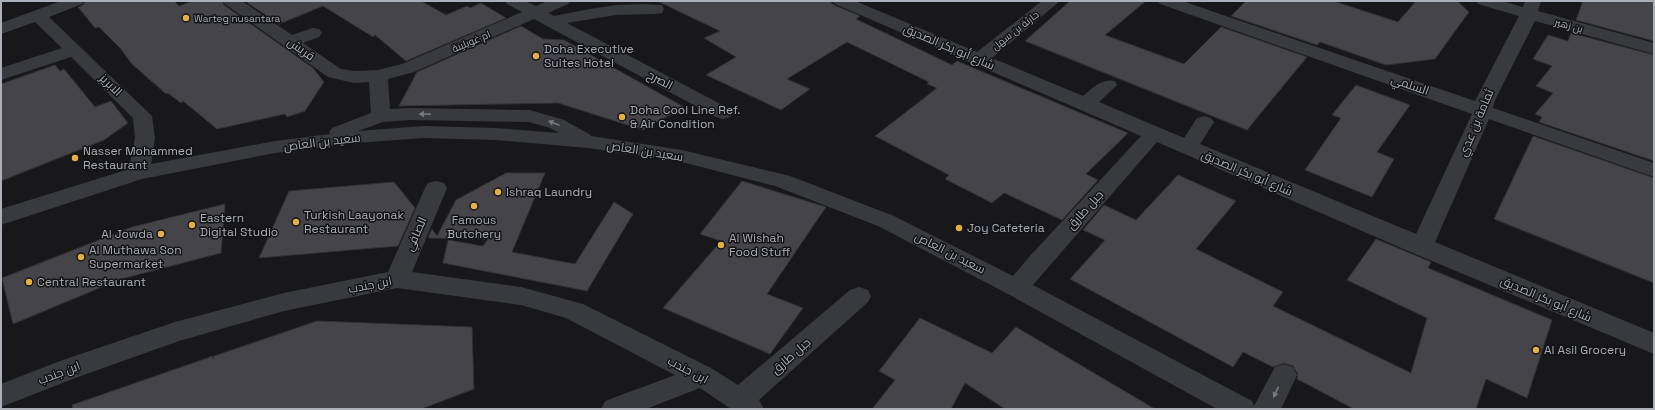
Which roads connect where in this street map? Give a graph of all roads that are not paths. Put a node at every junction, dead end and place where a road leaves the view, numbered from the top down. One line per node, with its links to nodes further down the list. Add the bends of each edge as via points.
1 (76, 1): 12 (street)
2 (513, 1): 11 (street, الصرح)
3 (562, 1): 11 (street, ام غويلينة)
4 (841, 1): 19 (street, شارع أبو بكر الصديق)
5 (1052, 1): 19 (street, حارثة بن سهل)
6 (1166, 1): 24 (street, السلمي)
7 (1484, 1): 9 (street, بن زهير)
8 (241, 3): 16 (street, قريش)
9 (1531, 7): 17 (street, بن زهير); 24 (street, ثمامة بن عدي, via 1526,22 1485,100)
10 (656, 9): 13 (street, via 609,10)
11 (535, 13): 13 (street, الصرح); 21 (street, ام غويلينة, via 408,68)
12 (36, 15): 14 (street); 18 (street, الابريز)
13 (551, 22): 25 (street, الصرح)
14 (1, 29)
15 (313, 32): 16 (street)
16 (290, 42): 21 (street, قريش, via 335,73 354,77)
17 (1654, 49)
18 (74, 50): 20 (street); 33 (street, الابريز, via 142,116 146,132)
19 (979, 59): 23 (street, شارع أبو بكر الصديق)
20 (1, 74)
21 (378, 76): 26 (street)
22 (1108, 85): 23 (street)
23 (1085, 104): 28 (street, شارع أبو بكر الصديق)
24 (1483, 110): 32 (street, السلمي); 36 (street, ثمامة بن عدي)
25 (723, 113)
26 (382, 116): 29 (street, via 359,123); 30 (street, one-way to 26, via 557,124 530,116)
27 (1204, 122): 31 (street)
28 (1154, 134): 31 (street, شارع أبو بكر الصديق); 38 (street, جبل طارق)
29 (318, 142): 30 (street, سعيد بن العاص, via 424,132 496,134); 33 (street, سعيد بن العاص, via 275,147)
30 (588, 142): 38 (street, سعيد بن العاص, via 682,156 782,181 886,221)
31 (1187, 148): 36 (street, شارع أبو بكر الصديق)
32 (1654, 170)
33 (139, 173): 35 (street, سعيد بن العاص)
34 (436, 188): 37 (street, الصافي)
35 (1, 217)
36 (1421, 247): 40 (street, شارع أبو بكر الصديق)
37 (397, 279): 42 (street, ابن جندب, via 521,296 574,311); 43 (street, ابن جندب, via 284,302 175,332)
38 (1017, 288): 46 (street, سعيد بن العاص)
39 (860, 296): 44 (street, جبل طارق)
40 (1654, 344)
41 (1284, 375): 47 (street, one-way to 47)
42 (702, 376): 44 (street, ابن جندب); 45 (street)
43 (1, 396)
44 (745, 404)
45 (615, 409)
46 (1242, 409)
47 (1268, 409)

